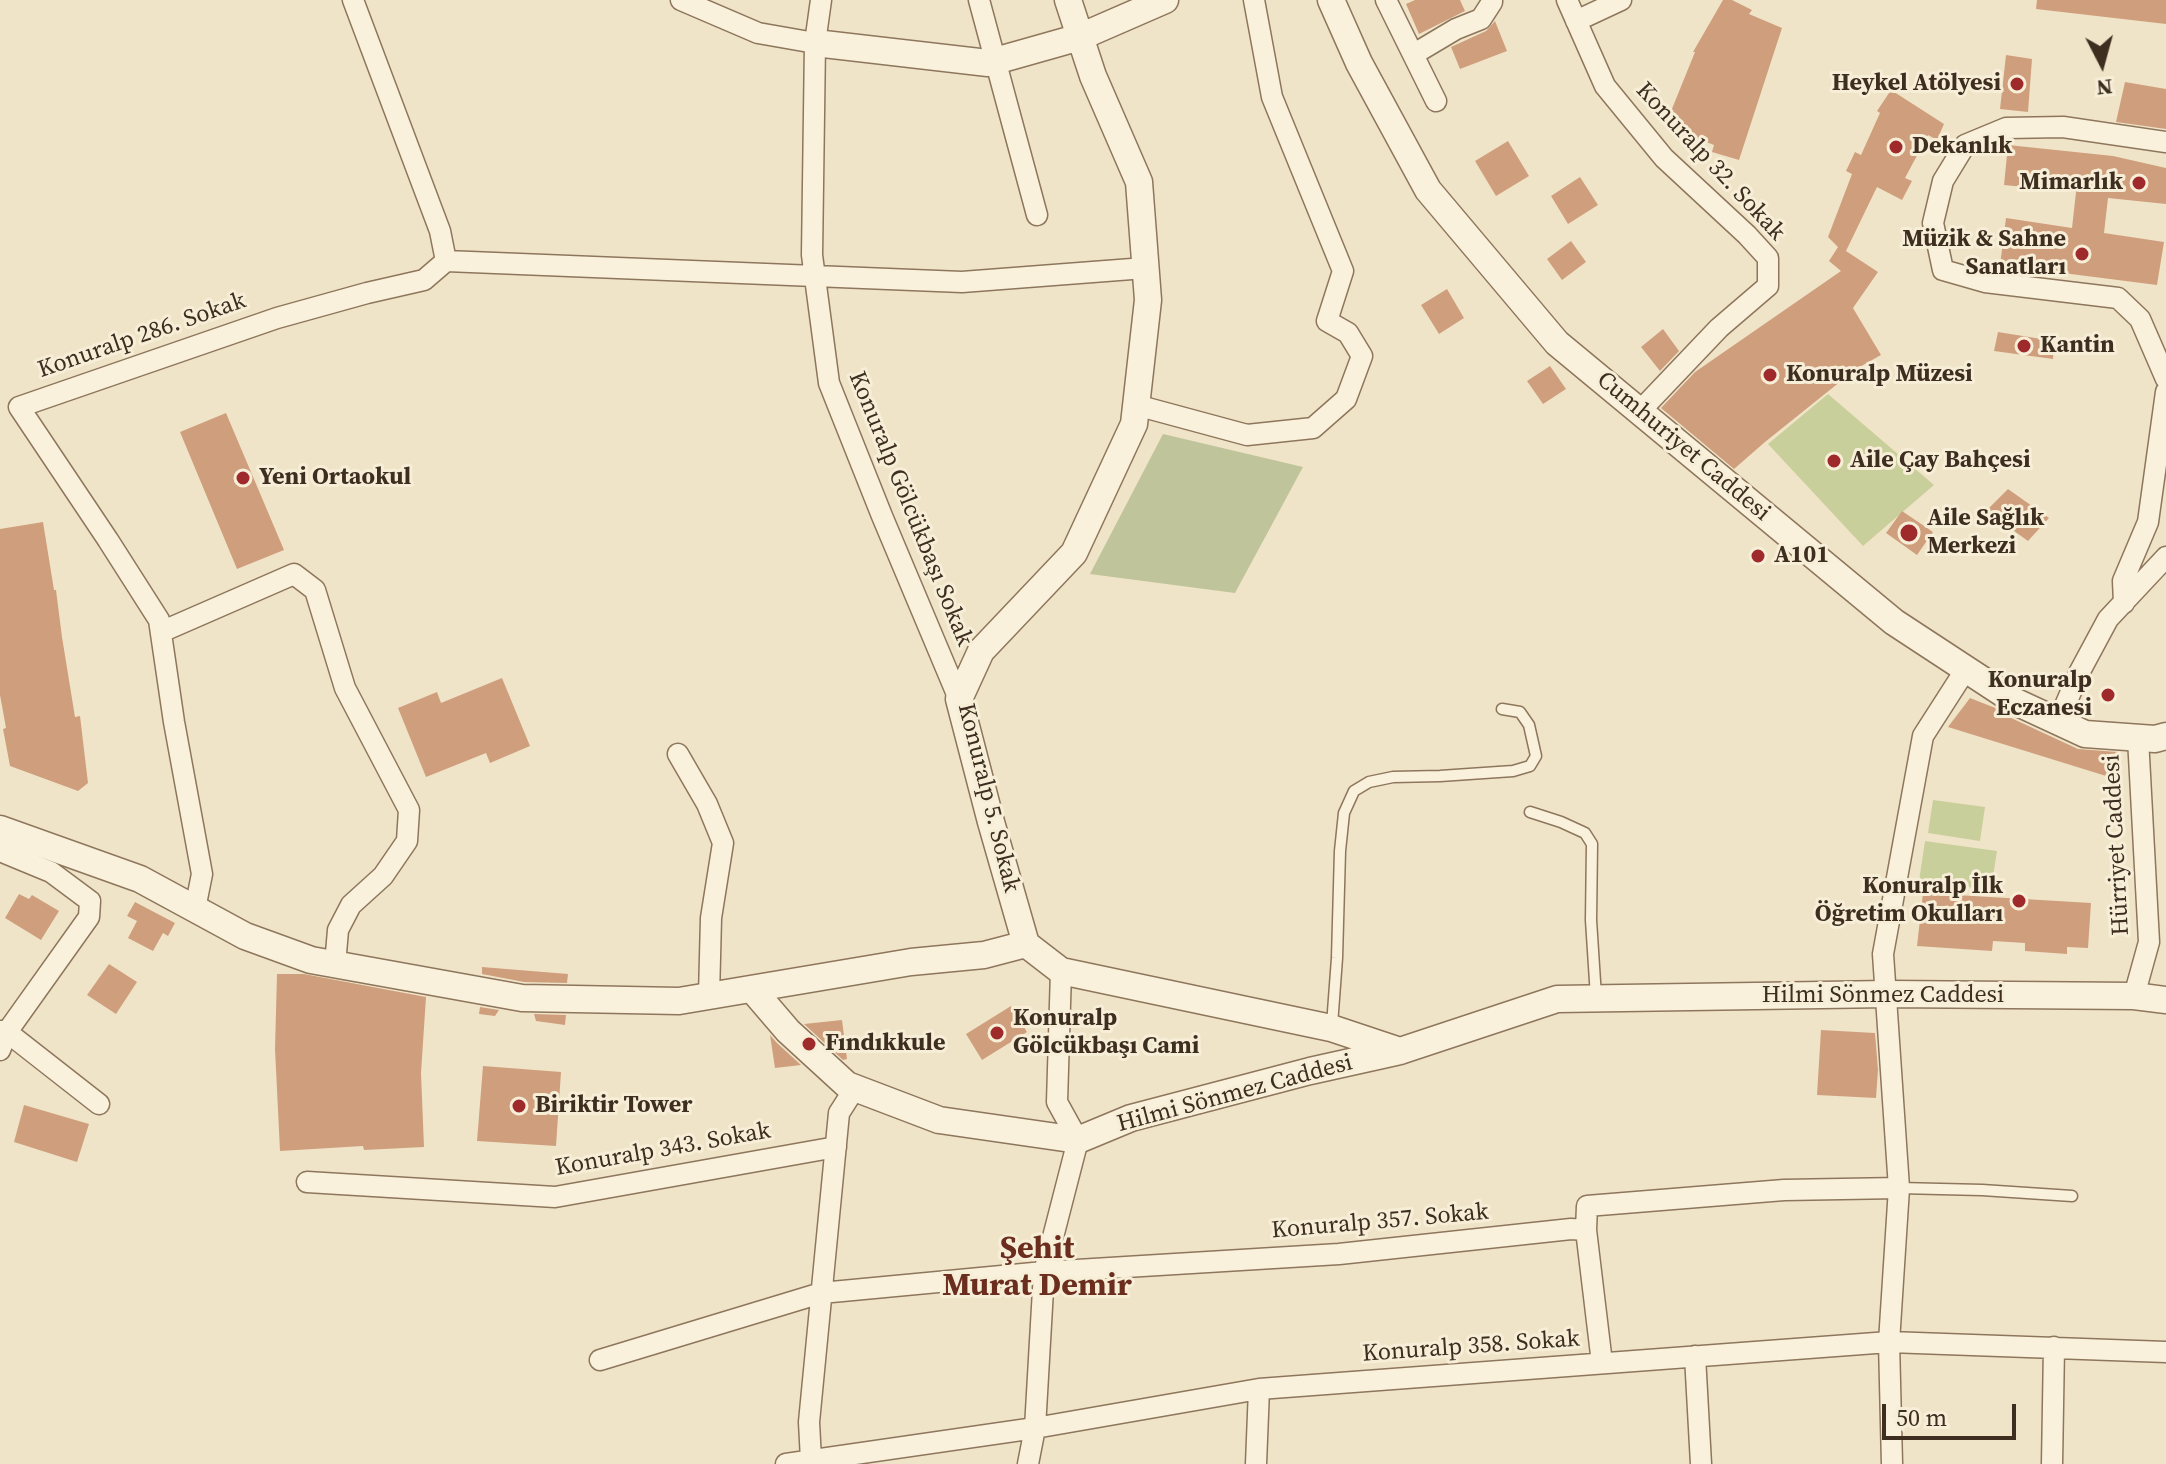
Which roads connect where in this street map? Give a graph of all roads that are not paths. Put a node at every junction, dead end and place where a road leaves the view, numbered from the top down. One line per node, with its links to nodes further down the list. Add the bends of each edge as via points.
1 (353, 0): 21 (street, via 440,231)
2 (821, 0): 15 (street, Konuralp Gölcükbaşı Sokak)
3 (979, 0): 17 (street)
4 (1068, 0): 14 (street, Konuralp 5. Sokak)
5 (1165, 0): 14 (street)
6 (1254, 0): 26 (street, via 1272,97 1343,271 1327,321 1348,333 1362,356 1346,399 1313,428 1247,435)
7 (1331, 0): 28 (street, Cumhuriyet Caddesi, via 1428,190 1557,343)
8 (1492, 0): 16 (street, via 1481,19)
9 (1567, 0): 13 (street, Konuralp 32. Sokak)
10 (1621, 0): 13 (street)
11 (687, 1): 15 (street, via 758,33)
12 (1391, 2): 16 (street)
13 (1576, 21): 28 (street, Konuralp 32. Sokak, via 1605,86 1664,158 1768,258 1768,286 1719,328)
14 (1080, 37): 17 (street); 22 (street, Konuralp 5. Sokak, via 1139,182)
15 (815, 43): 17 (street); 23 (street, Konuralp Gölcükbaşı Sokak)
16 (1414, 54): 18 (street)
17 (996, 61): 20 (street)
18 (1436, 101)
19 (2166, 142): 24 (street, via 2063,127 2006,128 1965,145 1943,181 1933,223 1943,270 1985,282 2118,298 2140,319)
20 (1037, 215)
21 (446, 261): 23 (street); 27 (street, Konuralp 286. Sokak, via 424,280 277,318)
22 (1145, 268): 23 (street, via 962,282); 26 (street, Konuralp 5. Sokak, via 1148,300)
23 (815, 275): 33 (street, Konuralp Gölcükbaşı Sokak, via 829,383)
24 (2166, 379)
25 (2166, 392): 30 (street, via 2148,522 2123,581)
26 (1136, 405): 33 (street, Konuralp 5. Sokak, via 1134,424 1074,553 981,651)
27 (9, 410): 31 (street, Konuralp 286. Sokak, via 142,593)
28 (1640, 411): 32 (street, Cumhuriyet Caddesi, via 1894,622)
29 (2166, 557): 30 (street)
30 (2124, 603): 35 (street, via 2100,633)
31 (161, 632): 42 (street, Konuralp 286. Sokak, via 202,874); 44 (street, via 294,574 315,590 345,688 409,810 407,841 383,876 351,905 338,930)
32 (1966, 669): 35 (street, Cumhuriyet Caddesi); 47 (street, via 1923,736 1883,954)
33 (959, 699): 43 (street, Konuralp 5. Sokak)
34 (1502, 709): 52 (lane, via 1520,712 1529,725 1536,756 1530,766 1393,777 1354,791 1344,813 1340,851)
35 (2058, 722): 37 (street, Cumhuriyet Caddesi, via 2085,734)
36 (2166, 736): 37 (street, Cumhuriyet Caddesi)
37 (2138, 738): 49 (street, Hürriyet Caddesi, via 2149,942)
38 (678, 754): 48 (street, via 723,843 711,918)
39 (1530, 812): 50 (lane, via 1585,833 1592,844)
40 (0, 829): 42 (street, via 140,879)
41 (0, 851): 53 (street, via 51,872 90,901 89,917)
42 (195, 909): 44 (street, via 245,936)
43 (1026, 944): 45 (street, Hilmi Sönmez Caddesi); 46 (street, via 984,955)
44 (335, 965): 48 (street, via 522,998 679,1001)
45 (1061, 971): 52 (street, Hilmi Sönmez Caddesi); 57 (street, via 1057,1102)
46 (752, 989): 48 (street); 55 (street, via 788,1031)
47 (1888, 994): 49 (street, Hilmi Sönmez Caddesi); 50 (street, Hilmi Sönmez Caddesi); 60 (street)
48 (709, 996)
49 (2134, 996): 51 (street, Hilmi Sönmez Caddesi)
50 (1596, 999): 54 (street, Hilmi Sönmez Caddesi, via 1557,999)
51 (2166, 1000)
52 (1331, 1028): 54 (street, Hilmi Sönmez Caddesi)
53 (2, 1038): 56 (street)
54 (1400, 1051): 57 (street, Hilmi Sönmez Caddesi, via 1131,1118)
55 (855, 1088): 57 (street, via 939,1120); 58 (street, via 839,1113)
56 (99, 1104)
57 (1078, 1140): 63 (street)
58 (836, 1147): 59 (street, Konuralp 343. Sokak, via 555,1197); 64 (street)
59 (307, 1182)
60 (1899, 1188): 61 (lane); 62 (street, via 1784,1190 1587,1206); 65 (street)
61 (2072, 1196)
62 (1586, 1230): 63 (street, Konuralp 357. Sokak, via 1339,1254); 71 (street)
63 (1044, 1272): 64 (street, Konuralp 357. Sokak); 73 (street)
64 (821, 1293): 69 (street, Konuralp 357. Sokak); 74 (street, via 809,1422)
65 (1889, 1342): 66 (street, Konuralp 358. Sokak); 68 (street, Konuralp 358. Sokak); 79 (street)
66 (2054, 1347): 67 (street, Konuralp 358. Sokak); 80 (street)
67 (2166, 1352): 70 (street)
68 (1695, 1356): 71 (street, Konuralp 358. Sokak); 78 (street)
69 (600, 1360)
70 (2166, 1360)
71 (1602, 1363): 72 (street, Konuralp 358. Sokak)
72 (1259, 1389): 73 (street, Konuralp 358. Sokak); 77 (street)
73 (1035, 1428): 74 (street, Konuralp 358. Sokak); 76 (street)
74 (811, 1460): 75 (street, Konuralp 358. Sokak)
75 (786, 1464)
76 (1028, 1464)
77 (1256, 1464)
78 (1701, 1464)
79 (1892, 1464)
80 (2052, 1464)

